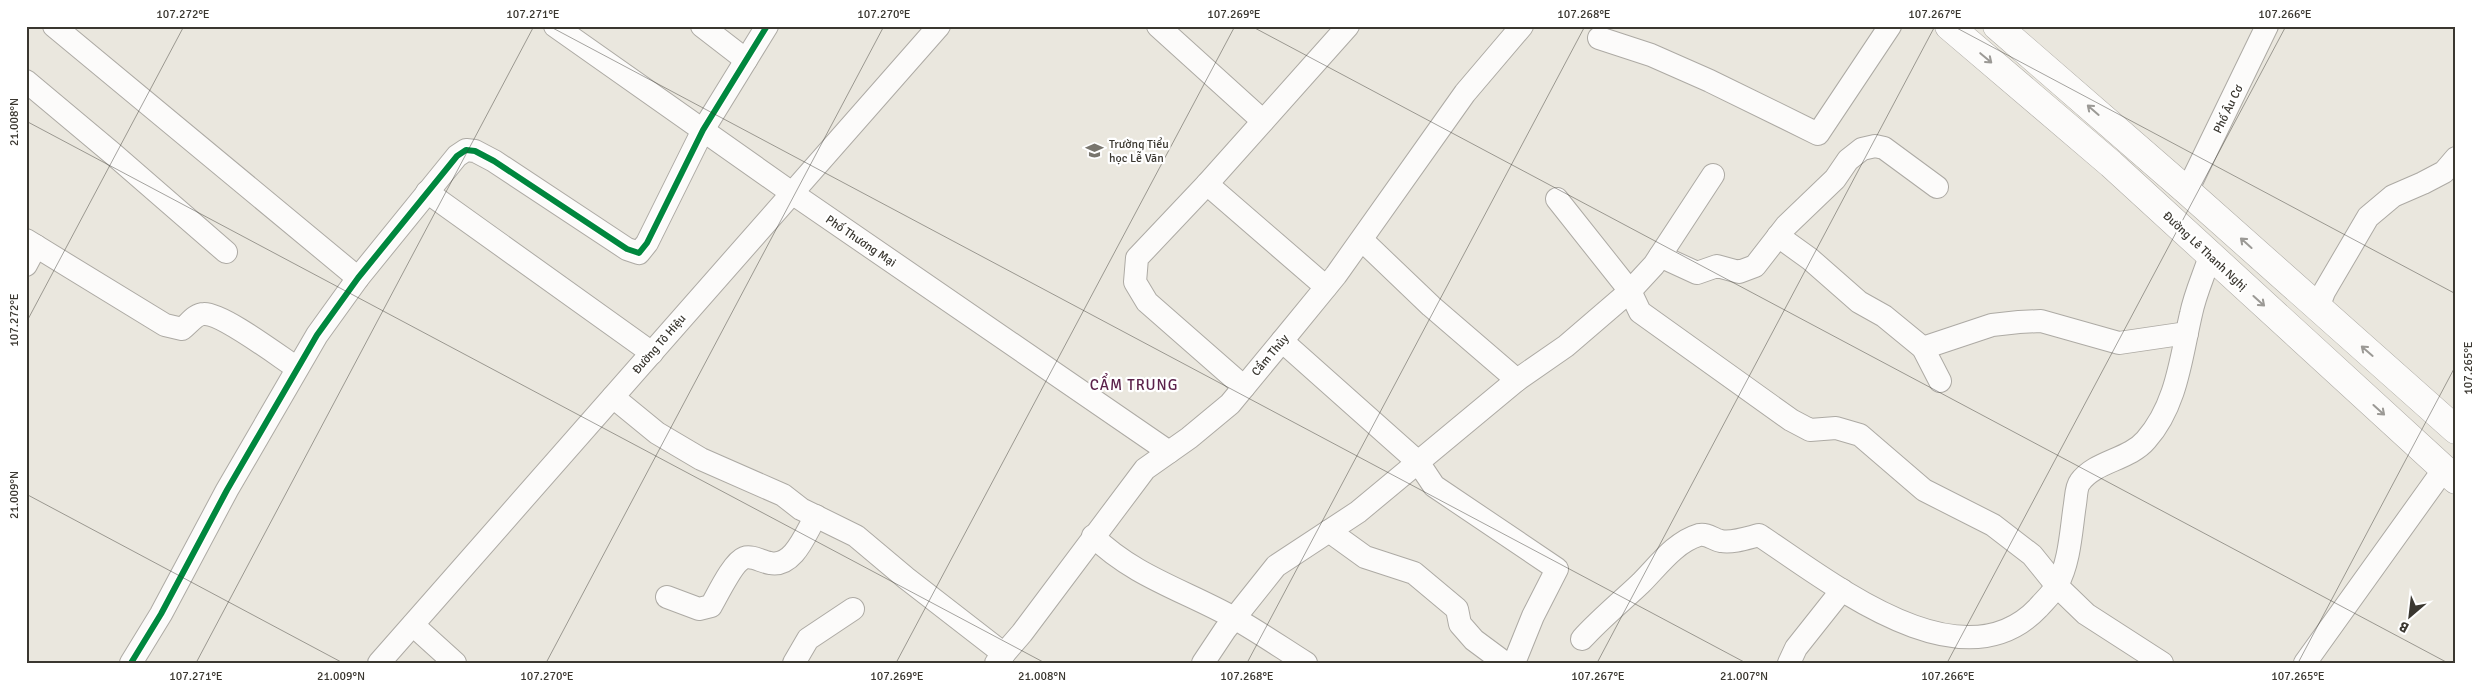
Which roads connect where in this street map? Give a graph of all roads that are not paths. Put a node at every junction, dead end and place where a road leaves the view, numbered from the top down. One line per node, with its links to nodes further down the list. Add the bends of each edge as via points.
1 (54, 26): 32 (street)
2 (555, 26): 17 (street, Phố Thương Mại)
3 (702, 26): 14 (street)
4 (767, 26): 14 (street)
5 (939, 26): 24 (street, Đường Tô Hiệu)
6 (1158, 26): 16 (street)
7 (1348, 26): 16 (street)
8 (1522, 26): 27 (street, Cẩm Thủy, via 1465,93)
9 (1890, 26): 13 (street, via 1818,134 1651,55)
10 (1949, 26): 31 (highway, Đường Lê Thanh Nghị, one-way to 31, via 2111,164)
11 (1997, 26): 22 (highway, one-way to 11)
12 (2268, 26): 22 (street, Phố Âu Cơ)
13 (1599, 38)
14 (746, 60): 17 (street)
15 (26, 81): 29 (street)
16 (1263, 121): 20 (street)
17 (703, 130): 23 (street, via 648,243 639,253 627,249 475,151 466,150 457,156); 24 (street, Phố Thương Mại)
18 (2456, 158): 35 (street, via 2444,172 2392,196 2368,217)
19 (1713, 175): 30 (street)
20 (1207, 184): 33 (street); 43 (street, via 1137,258 1135,282 1147,302)
21 (1937, 187): 26 (street, via 1884,148 1862,148 1848,160 1836,179)
22 (2187, 190): 35 (highway, one-way to 22)
23 (427, 192): 32 (street); 39 (street)
24 (792, 193): 39 (street, Đường Tô Hiệu); 46 (street, Phố Thương Mại)
25 (1557, 199): 34 (street)
26 (1778, 236): 30 (street, via 1755,266 1740,272 1717,266 1697,273); 38 (street, via 1859,302 1884,316)
27 (1362, 240): 33 (street, Cẩm Thủy); 41 (street, via 1431,306)
28 (30, 250): 40 (street, via 165,325 182,329 196,316 212,316 247,334)
29 (226, 252)
30 (1660, 256): 34 (street)
31 (2210, 256): 36 (street); 48 (highway, Đường Lê Thanh Nghị, one-way to 48)
32 (358, 278): 40 (street, via 317,334)
33 (1326, 287): 37 (street, Cẩm Thủy)
34 (1630, 291): 41 (street, via 1566,346); 52 (street, via 1640,312 1791,420 1810,430 1836,428 1860,435 1924,490 1992,525 2032,555)
35 (2318, 308): 45 (highway, one-way to 35)
36 (2187, 333): 38 (street, via 2119,343 2041,321 2019,322 1992,325); 52 (street, via 2181,367 2163,416 2145,441 2090,472 2078,483 2065,568)
37 (1282, 341): 43 (street, Cẩm Thủy); 47 (street)
38 (1923, 348): 42 (street)
39 (652, 352): 44 (street, Đường Tô Hiệu)
40 (297, 368): 60 (street)
41 (1517, 380): 47 (street)
42 (1940, 380)
43 (1244, 387): 46 (street, Cẩm Thủy, via 1230,404)
44 (613, 397): 49 (street, via 657,433 701,459 783,495); 57 (street, Đường Tô Hiệu)
45 (2456, 430)
46 (1169, 452): 51 (street, Cẩm Thủy, via 1145,469)
47 (1418, 462): 50 (street, via 1358,512); 67 (street, via 1434,486 1557,569)
48 (2450, 475): 70 (street)
49 (816, 516): 54 (street, via 789,560 772,564 743,558 735,565 711,606 699,609); 59 (street, via 856,536)
50 (1328, 531): 56 (street, via 1276,566); 66 (street, via 1365,557 1414,573 1457,609 1460,624 1474,640)
51 (1093, 536): 56 (street, via 1110,553 1139,572); 59 (street, Cẩm Thủy)
52 (2057, 586): 53 (street, via 2015,628 1983,641 1941,639 1906,626); 69 (street, via 2086,614)
53 (1842, 590): 58 (street, via 1759,535 1722,541 1703,534 1677,547); 68 (street, via 1796,648)
54 (667, 597)
55 (853, 609): 63 (street, via 808,639)
56 (1235, 618): 64 (street); 65 (street)
57 (413, 625): 61 (street, Đường Tô Hiệu); 62 (street)
58 (1582, 639)
59 (1000, 658)
60 (132, 663)
61 (380, 663)
62 (455, 663)
63 (794, 663)
64 (1203, 663)
65 (1306, 663)
66 (1505, 663)
67 (1514, 663)
68 (1789, 663)
69 (2162, 663)
70 (2305, 663)

